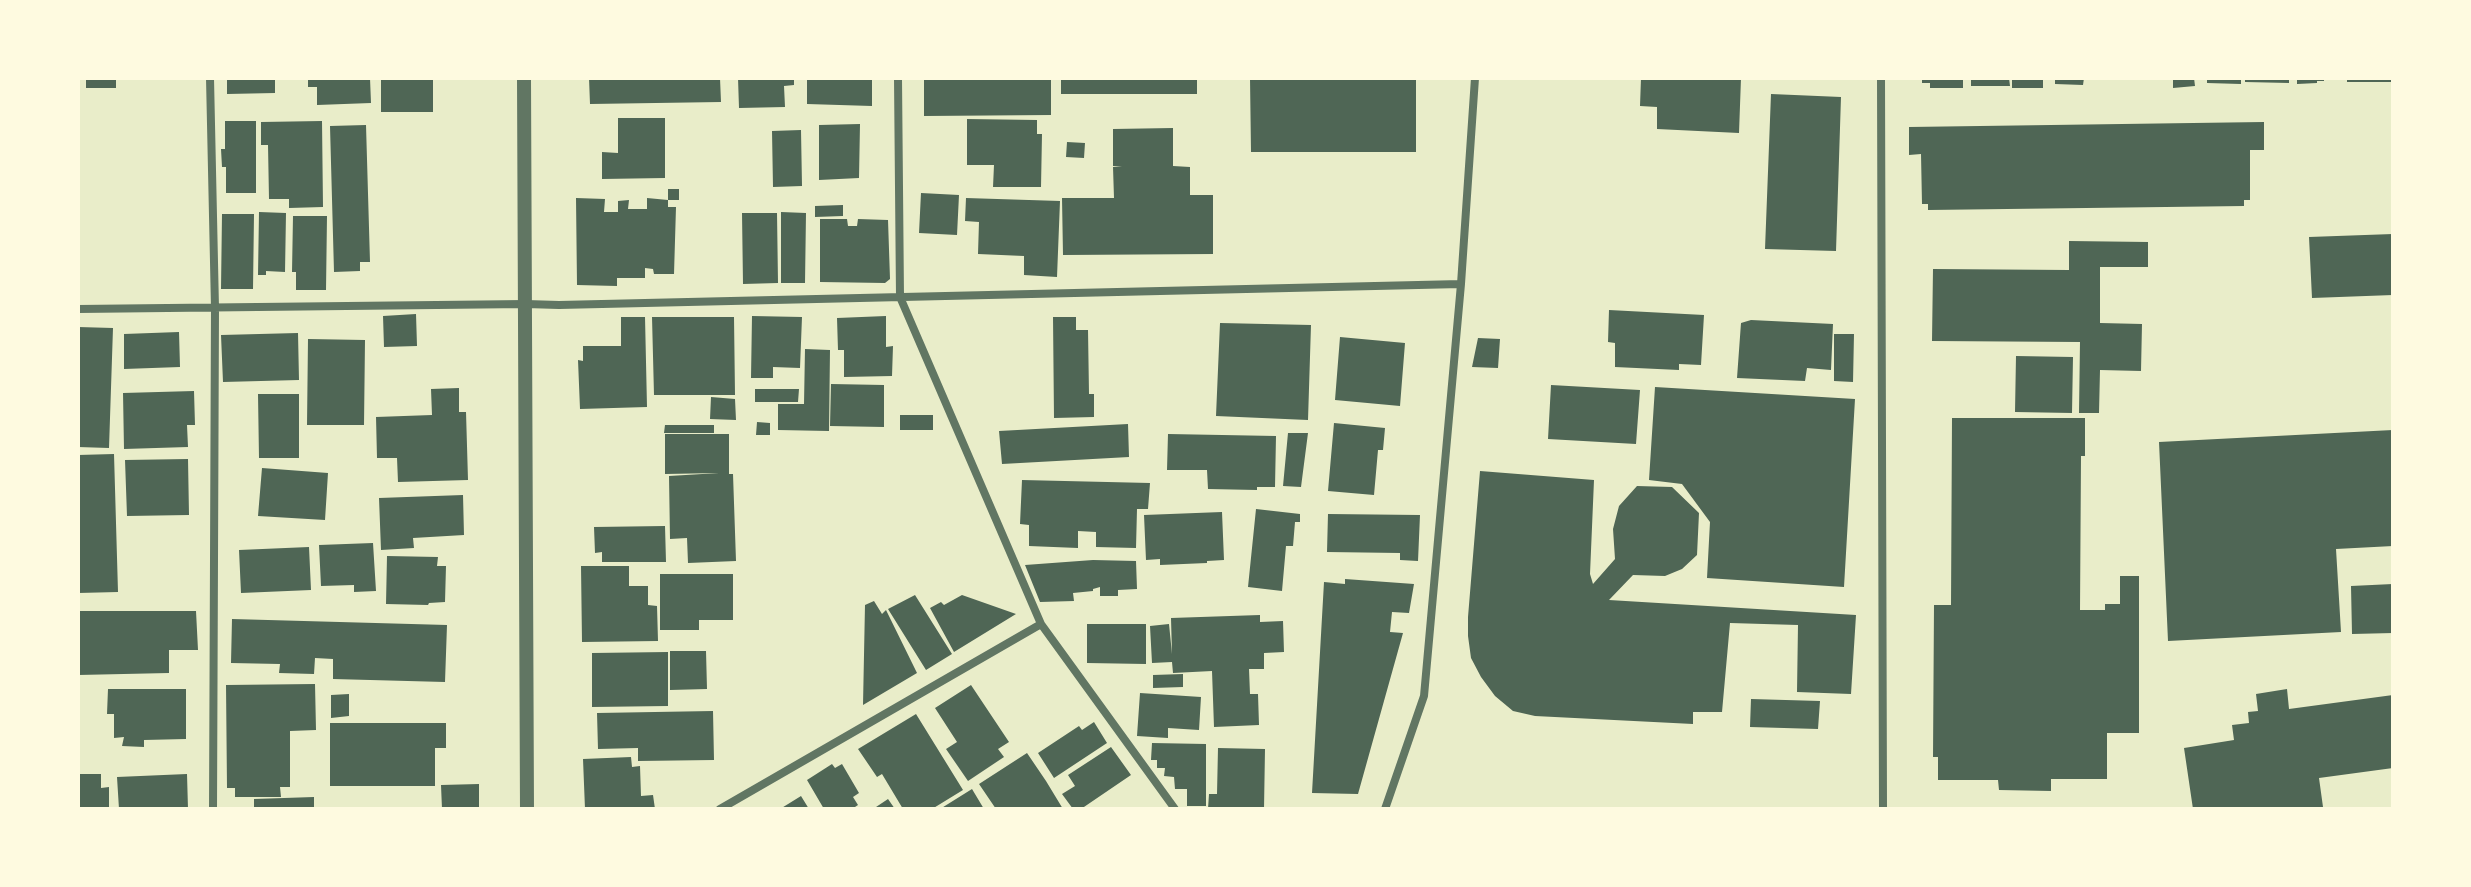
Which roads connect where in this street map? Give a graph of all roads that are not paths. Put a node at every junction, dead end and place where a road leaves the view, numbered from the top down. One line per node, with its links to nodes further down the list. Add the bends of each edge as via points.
1 (210, 78): 9 (street)
2 (524, 78): 8 (street)
3 (898, 78): 7 (street)
4 (1475, 78): 6 (street)
5 (1881, 78): 17 (street)
6 (1461, 284): 7 (street); 16 (street, via 1424,696)
7 (900, 297): 8 (street); 11 (street)
8 (526, 304): 9 (street); 13 (street)
9 (215, 308): 10 (street); 12 (street)
10 (78, 309)
11 (1041, 624): 14 (street); 15 (street)
12 (213, 809)
13 (527, 809)
14 (720, 809)
15 (1175, 809)
16 (1385, 809)
17 (1883, 809)

